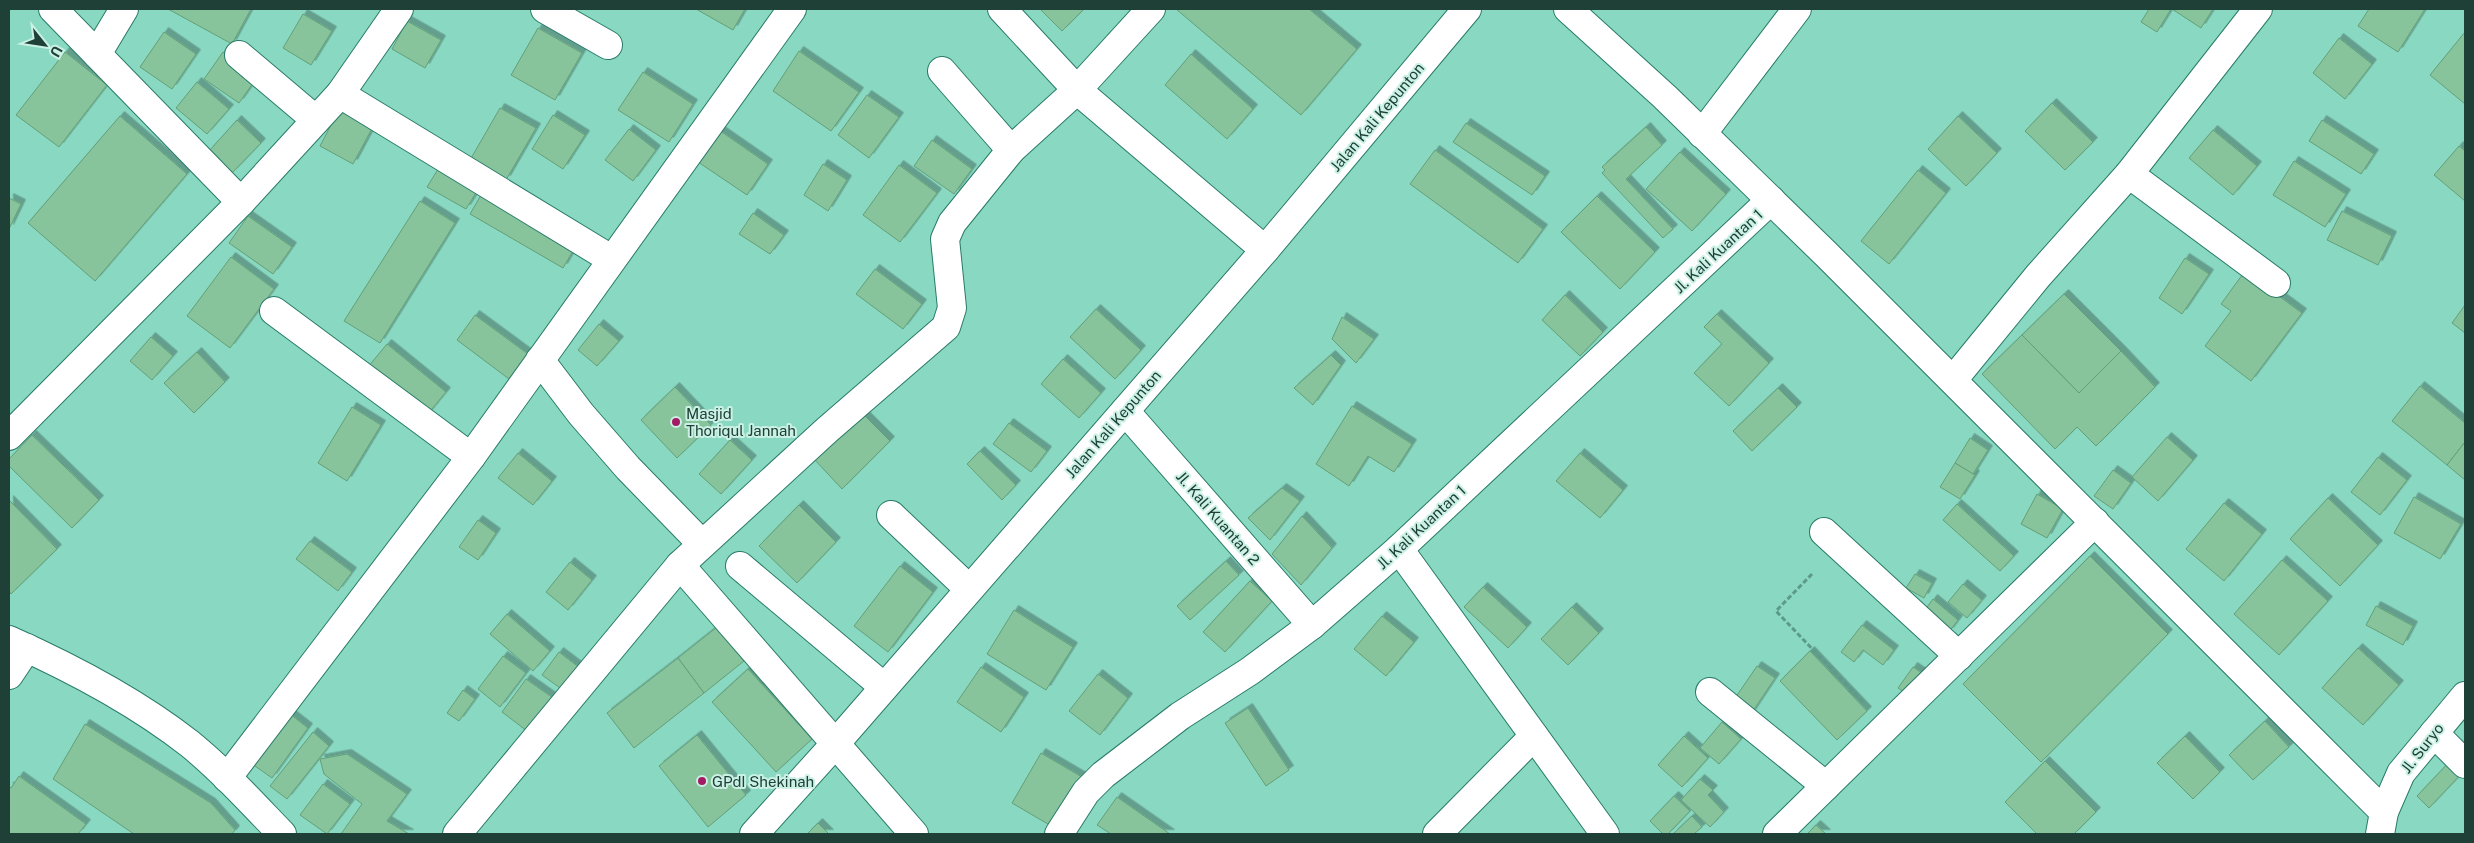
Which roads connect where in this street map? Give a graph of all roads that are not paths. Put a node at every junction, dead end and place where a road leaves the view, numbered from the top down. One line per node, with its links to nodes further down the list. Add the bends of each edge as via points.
1 (53, 9): 13 (street)
2 (124, 9): 13 (street)
3 (399, 9): 17 (street)
4 (545, 9): 12 (street)
5 (792, 9): 25 (street)
6 (1002, 9): 16 (street)
7 (1151, 9): 16 (street)
8 (1467, 9): 24 (street, Jalan Kali Kepunton)
9 (1568, 9): 19 (street)
10 (1797, 9): 19 (street)
11 (2258, 9): 21 (street)
12 (608, 45)
13 (97, 54): 23 (street)
14 (239, 55): 18 (street)
15 (942, 70): 20 (street)
16 (1077, 90): 20 (street); 24 (street)
17 (340, 94): 18 (street); 25 (street)
18 (316, 120): 23 (street)
19 (1702, 134): 22 (street)
20 (1011, 150): 36 (street, via 952,223 945,239 952,308 946,327)
21 (2129, 174): 26 (street); 29 (street, via 2038,276)
22 (1771, 200): 29 (street); 37 (street, Jl. Kali Kuantan 1)
23 (241, 202): 31 (street)
24 (1266, 250): 30 (street, Jalan Kali Kepunton)
25 (611, 259): 28 (street)
26 (2276, 283)
27 (274, 310): 32 (street)
28 (540, 360): 32 (street); 36 (street, via 628,468)
29 (1953, 380): 34 (street)
30 (1124, 411): 40 (street, Jalan Kali Kepunton); 41 (street, Jl. Kali Kuantan 2)
31 (9, 436)
32 (471, 457): 52 (street)
33 (891, 515): 40 (street)
34 (2095, 522): 43 (street); 54 (street)
35 (1824, 532): 43 (street)
36 (702, 544): 38 (street)
37 (1399, 549): 41 (street, Jl. Kali Kuantan 1); 49 (street)
38 (680, 565): 50 (street); 56 (street)
39 (740, 566): 45 (street)
40 (969, 589): 45 (street, Jalan Kali Kepunton)
41 (1312, 625): 59 (street, Jl. Kali Kuantan 1, via 1126,756 1086,792)
42 (18, 644): 44 (street); 52 (street, via 77,672 140,709 190,744)
43 (1959, 656): 53 (street)
44 (9, 675)
45 (884, 687): 50 (street, Jalan Kali Kepunton)
46 (1710, 692): 53 (street)
47 (2465, 696): 48 (street, Jl. Suryo)
48 (2434, 733): 51 (street); 54 (street, Jl. Suryo, via 2401,773)
49 (1534, 736): 60 (street); 61 (street)
50 (835, 744): 57 (street, Jalan Kali Kepunton); 58 (street)
51 (2465, 764)
52 (227, 778): 55 (street)
53 (1826, 786): 62 (street)
54 (2382, 823)
55 (282, 834)
56 (457, 834)
57 (754, 834)
58 (914, 834)
59 (1059, 834)
60 (1437, 834)
61 (1606, 834)
62 (1778, 834)

